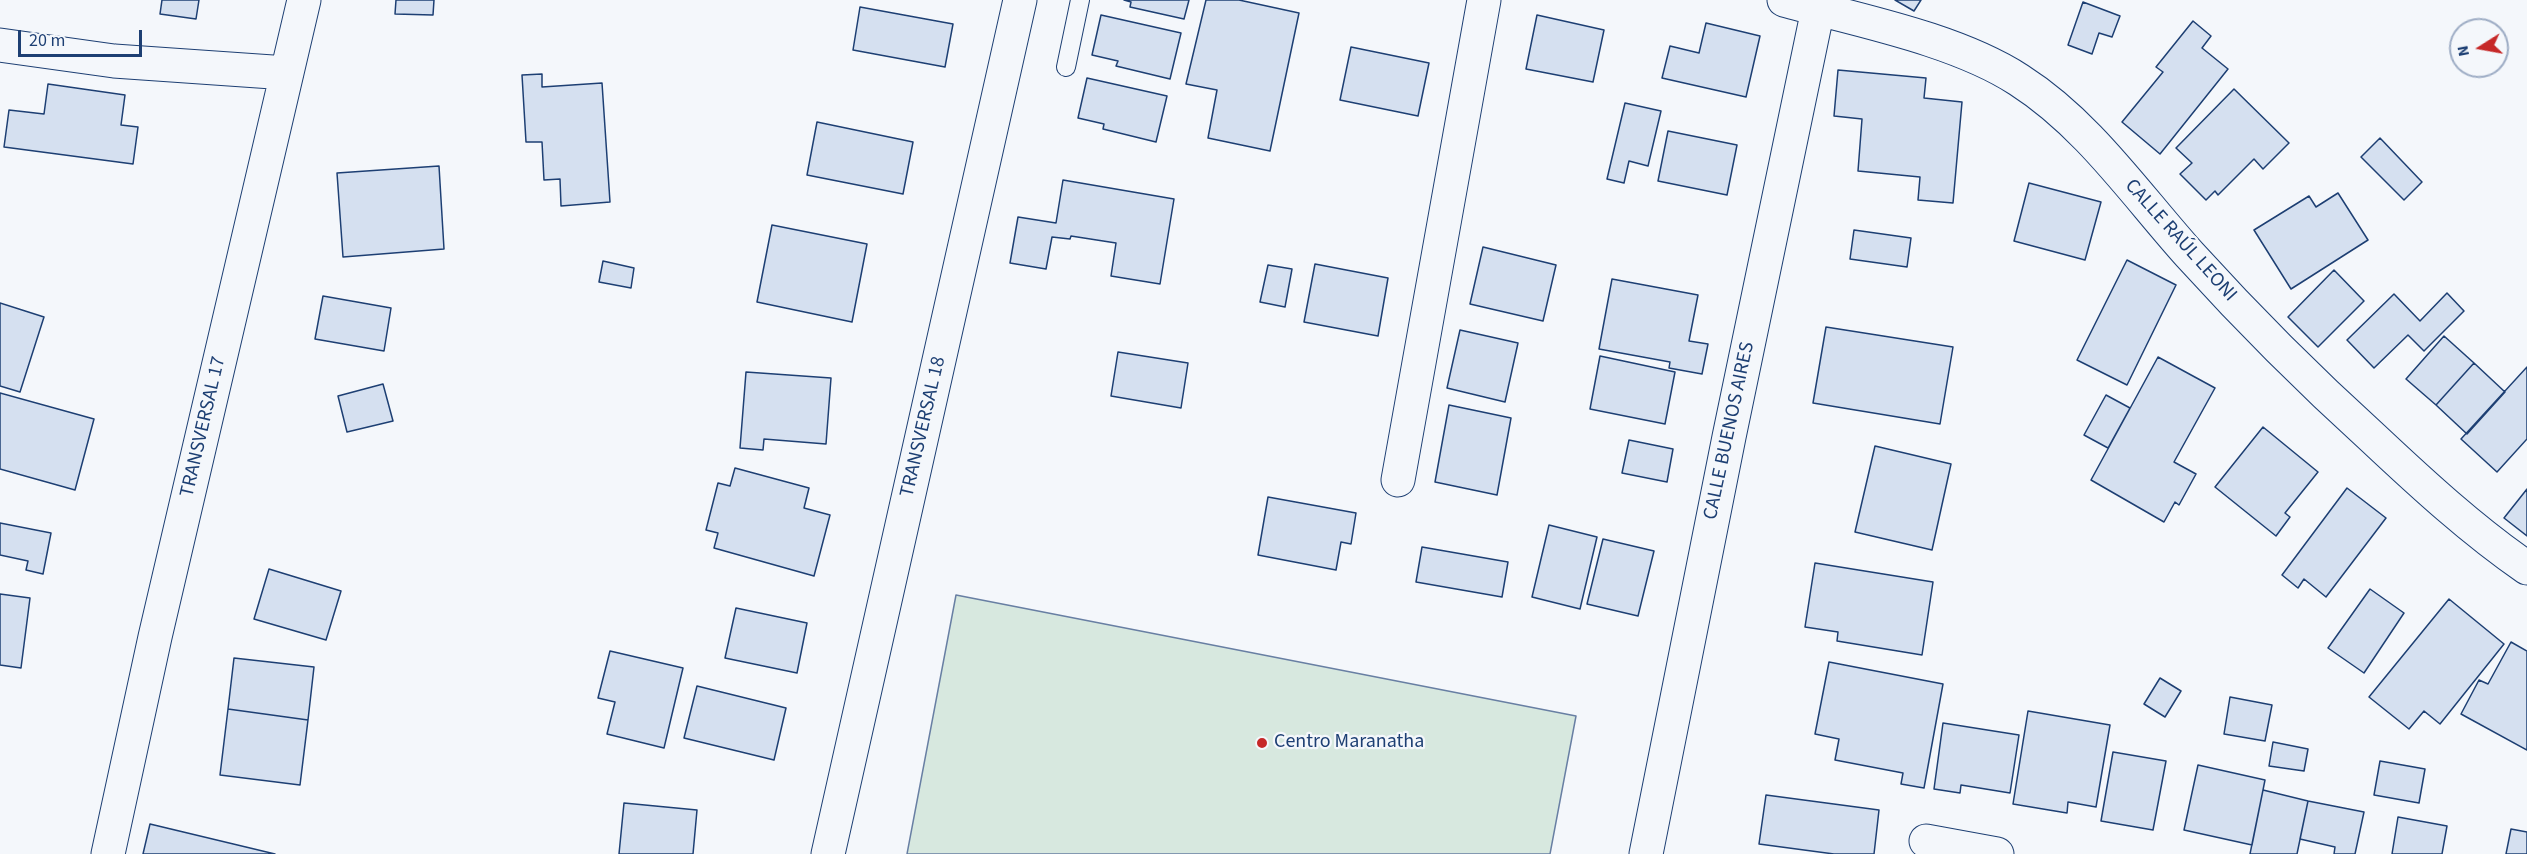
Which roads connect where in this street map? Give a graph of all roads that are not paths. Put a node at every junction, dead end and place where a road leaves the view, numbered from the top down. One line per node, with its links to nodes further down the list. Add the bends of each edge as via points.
1 (304, 0): 9 (street, TRANSVERSAL 17)
2 (1020, 0): 14 (street, TRANSVERSAL 18)
3 (1080, 0): 8 (lane)
4 (1484, 0): 10 (street)
5 (1784, 0): 6 (street, CALLE RAÚL LEONI)
6 (1818, 9): 11 (street, CALLE RAÚL LEONI, via 1966,52 2017,78 2050,101 2206,273 2310,380 2434,496); 15 (street, CALLE BUENOS AIRES)
7 (0, 45): 9 (street, via 114,61)
8 (1066, 67)
9 (287, 73): 13 (street, TRANSVERSAL 17)
10 (1398, 480)
11 (2527, 568)
12 (1926, 841): 16 (street)
13 (108, 854)
14 (828, 854)
15 (1646, 854)
16 (1997, 854)

